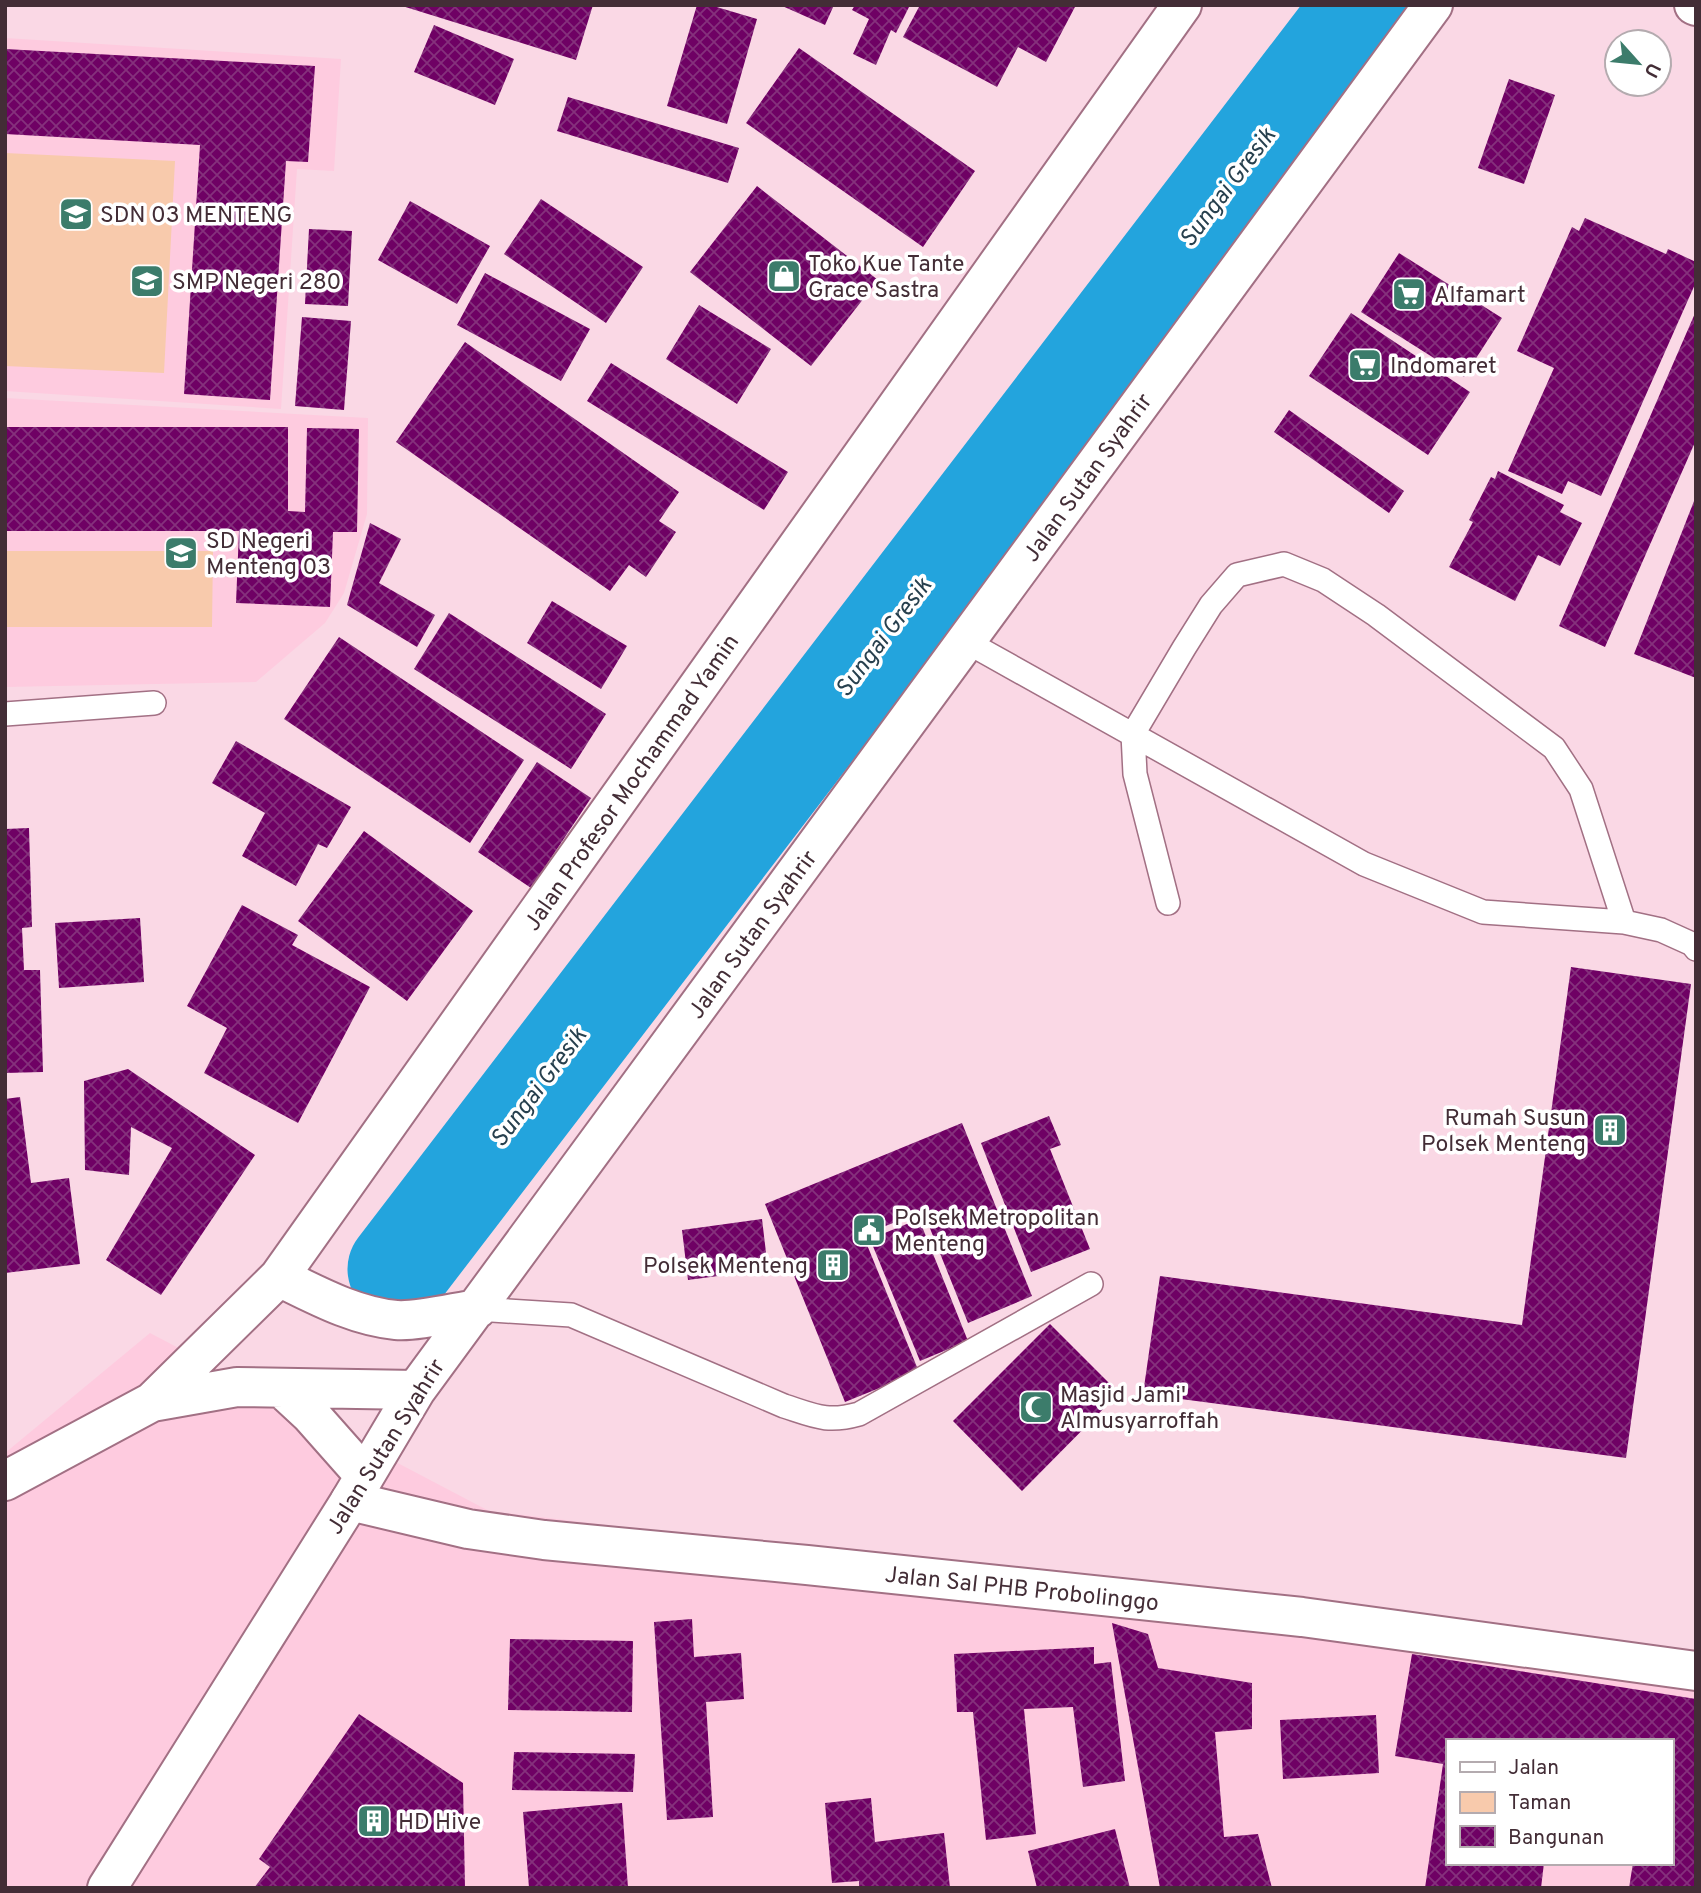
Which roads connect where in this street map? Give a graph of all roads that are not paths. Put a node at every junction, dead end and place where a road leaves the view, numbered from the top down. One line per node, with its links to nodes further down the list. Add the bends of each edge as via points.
1 (1182, 5): 10 (street, Jalan Profesor Mochammad Yamin)
2 (1433, 5): 3 (street, Jalan Sutan Syahrir)
3 (967, 642): 6 (lane); 12 (street, Jalan Sutan Syahrir)
4 (154, 703): 5 (lane)
5 (5, 714)
6 (1133, 734): 7 (lane, via 1135,774); 8 (lane, via 1364,864 1483,912); 8 (lane, via 1211,606 1237,575 1284,564 1323,580 1376,615 1554,748 1580,789)
7 (1168, 903)
8 (1624, 922): 9 (lane, via 1661,930)
9 (1696, 949)
10 (279, 1277): 12 (street, via 326,1300 398,1320); 15 (street, Jalan Profesor Mochammad Yamin)
11 (1091, 1284): 12 (lane, via 859,1414 838,1420 784,1406 571,1315)
12 (477, 1309): 14 (street, Jalan Sutan Syahrir)
13 (283, 1389): 14 (street); 15 (street, via 237,1387); 17 (street, via 310,1414)
14 (416, 1390): 17 (street, Jalan Sutan Syahrir)
15 (152, 1402): 16 (street, Jalan Profesor Mochammad Yamin)
16 (5, 1481)
17 (357, 1488): 18 (street, Jalan Sal PHB Probolinggo, via 468,1529 544,1540 1302,1617); 19 (street, Jalan Sutan Syahrir)
18 (1696, 1671)
19 (107, 1888)

